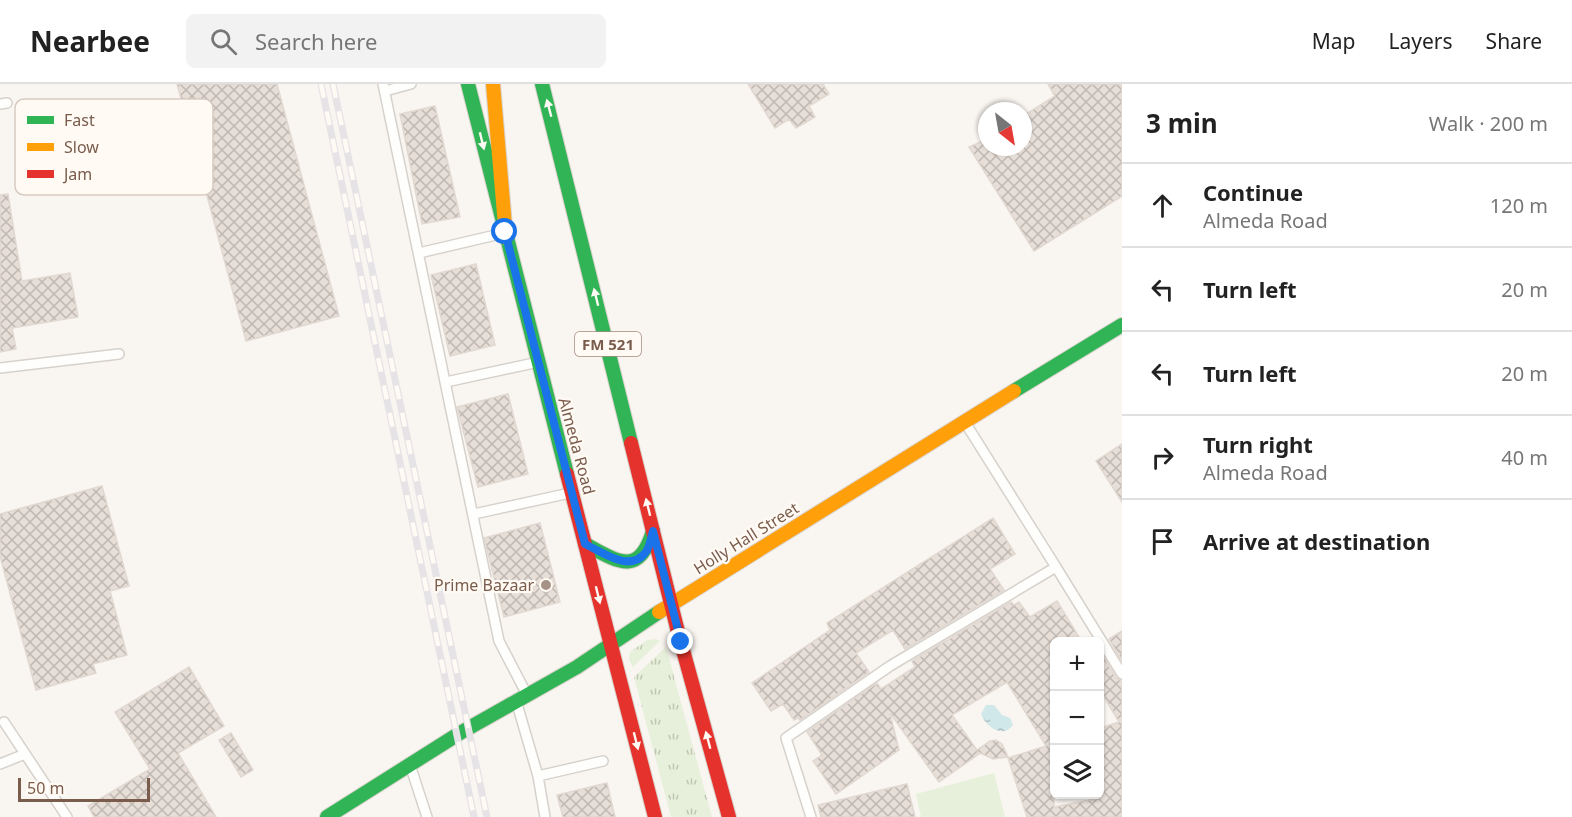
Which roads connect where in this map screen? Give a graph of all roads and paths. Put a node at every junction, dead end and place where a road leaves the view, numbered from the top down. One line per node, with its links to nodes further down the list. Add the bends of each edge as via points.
1 (411, 84): 5 (lane)
2 (468, 84): 6 (main road, Almeda Road, one-way to 6)
3 (493, 84): 6 (main road)
4 (542, 84): 16 (main road, FM 521, one-way to 4)
5 (384, 87): 7 (lane)
6 (506, 235): 7 (lane); 10 (main road, Almeda Road)
7 (419, 253): 12 (lane)
8 (1122, 325): 13 (main road, Holly Hall Street)
9 (118, 354): 11 (lane)
10 (538, 362): 12 (lane); 14 (main road, Almeda Road)
11 (0, 368)
12 (446, 382): 15 (lane)
13 (965, 422): 18 (lane); 19 (main road, Holly Hall Street)
14 (572, 493): 15 (lane); 17 (main road, Almeda Road)
15 (474, 514): 22 (lane, via 499,641)
16 (653, 531): 17 (main road, via 646,553 627,562); 19 (main road, FM 521)
17 (585, 544): 20 (main road, Almeda Road, one-way to 20)
18 (1056, 567): 21 (lane); 35 (lane, via 890,666 786,738)
19 (672, 605): 20 (main road, Holly Hall Street); 34 (main road, FM 521, one-way to 19)
20 (610, 645): 22 (main road, Holly Hall Street); 33 (main road, Almeda Road, one-way to 33)
21 (1122, 674)
22 (522, 699): 27 (main road, Holly Hall Street); 28 (lane)
23 (4, 722): 24 (lane)
24 (25, 754): 26 (lane); 29 (lane)
25 (603, 761): 28 (lane)
26 (0, 764)
27 (410, 766): 30 (main road, Holly Hall Street); 31 (lane)
28 (538, 776): 32 (lane)
29 (67, 817)
30 (327, 817)
31 (427, 817)
32 (544, 817)
33 (655, 817)
34 (729, 817)
35 (811, 817)

